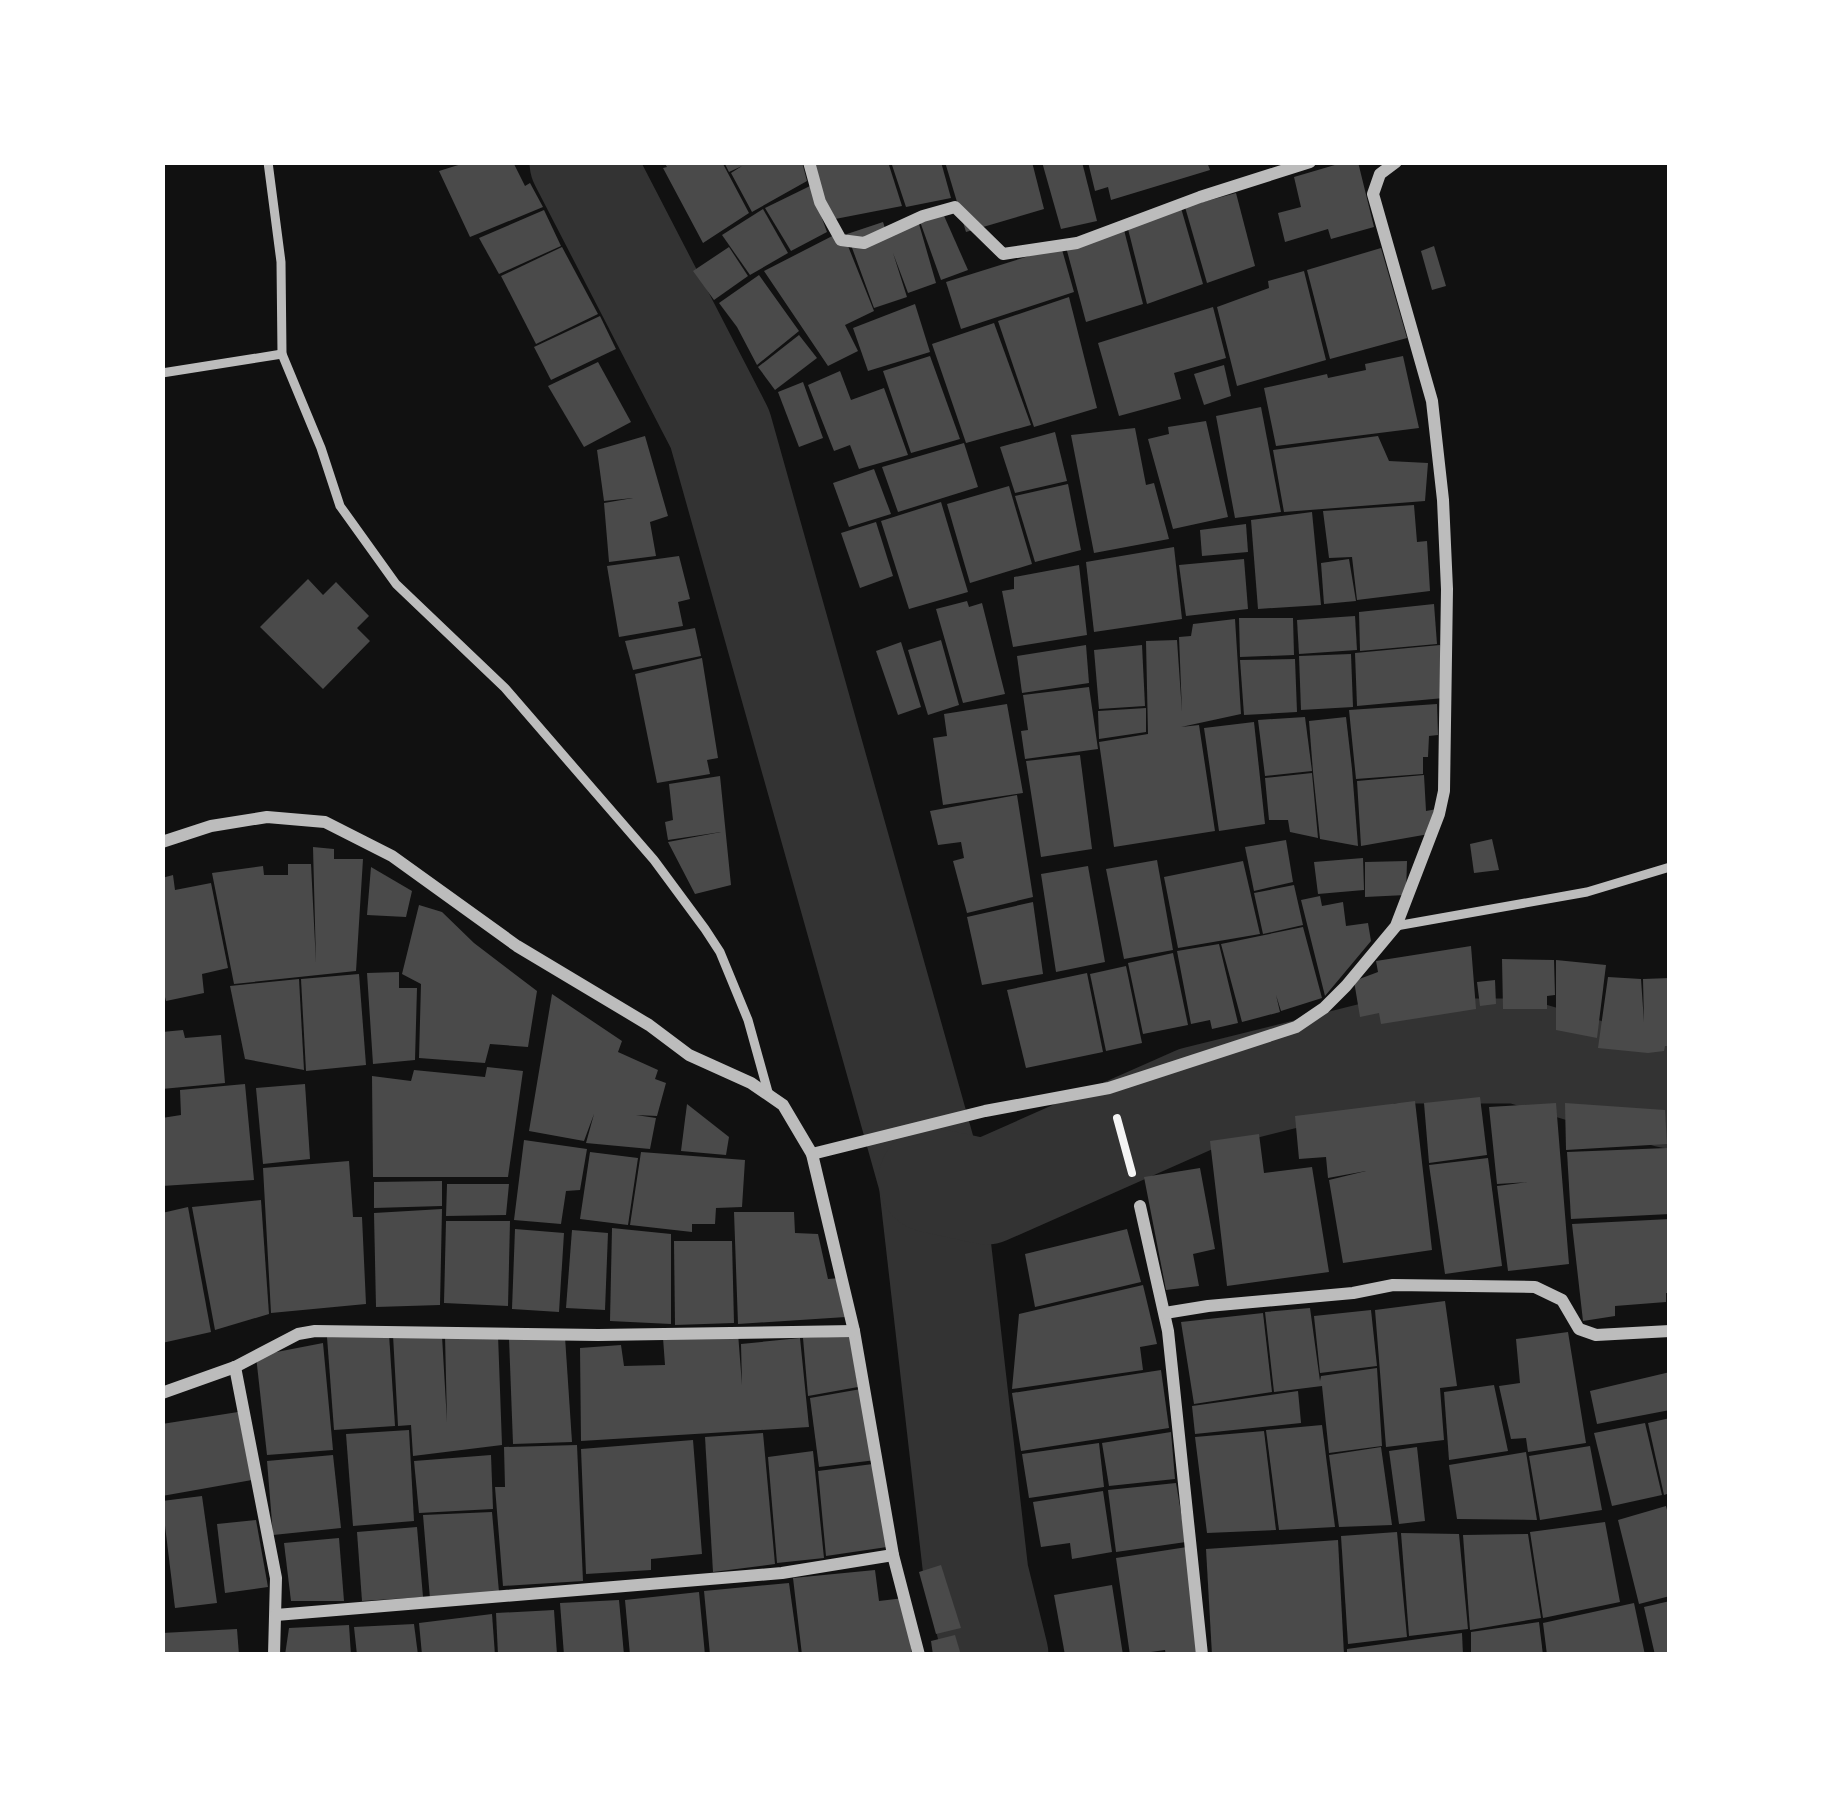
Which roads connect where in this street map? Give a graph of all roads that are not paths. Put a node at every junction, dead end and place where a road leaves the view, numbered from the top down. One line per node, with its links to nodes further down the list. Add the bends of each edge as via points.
1 (268, 162): 5 (lane)
2 (809, 162): 3 (street, via 841,240 864,243 955,207 1003,254 1077,243)
3 (1310, 162)
4 (1393, 162): 9 (street, via 1373,194 1432,401 1447,589 1444,791)
5 (282, 354): 6 (lane); 10 (lane, via 340,506 396,584 505,688 654,860 720,952)
6 (162, 373)
7 (162, 842): 10 (street, via 267,817 325,822 392,856 689,1055)
8 (1670, 867): 9 (lane, via 1588,892)
9 (1396, 926): 11 (street, via 1346,986 1296,1027 1109,1088)
10 (768, 1092): 11 (street)
11 (812, 1154): 14 (street)
12 (1140, 1206): 13 (street)
13 (1165, 1313): 15 (street, via 1393,1285 1535,1287 1562,1300 1579,1330); 22 (street)
14 (854, 1331): 16 (street, via 315,1331); 18 (street)
15 (1670, 1331)
16 (235, 1367): 17 (street); 19 (street, via 276,1578)
17 (162, 1393)
18 (893, 1556): 19 (street, via 782,1573); 21 (street)
19 (276, 1615): 20 (street)
20 (274, 1655)
21 (919, 1655)
22 (1202, 1655)

